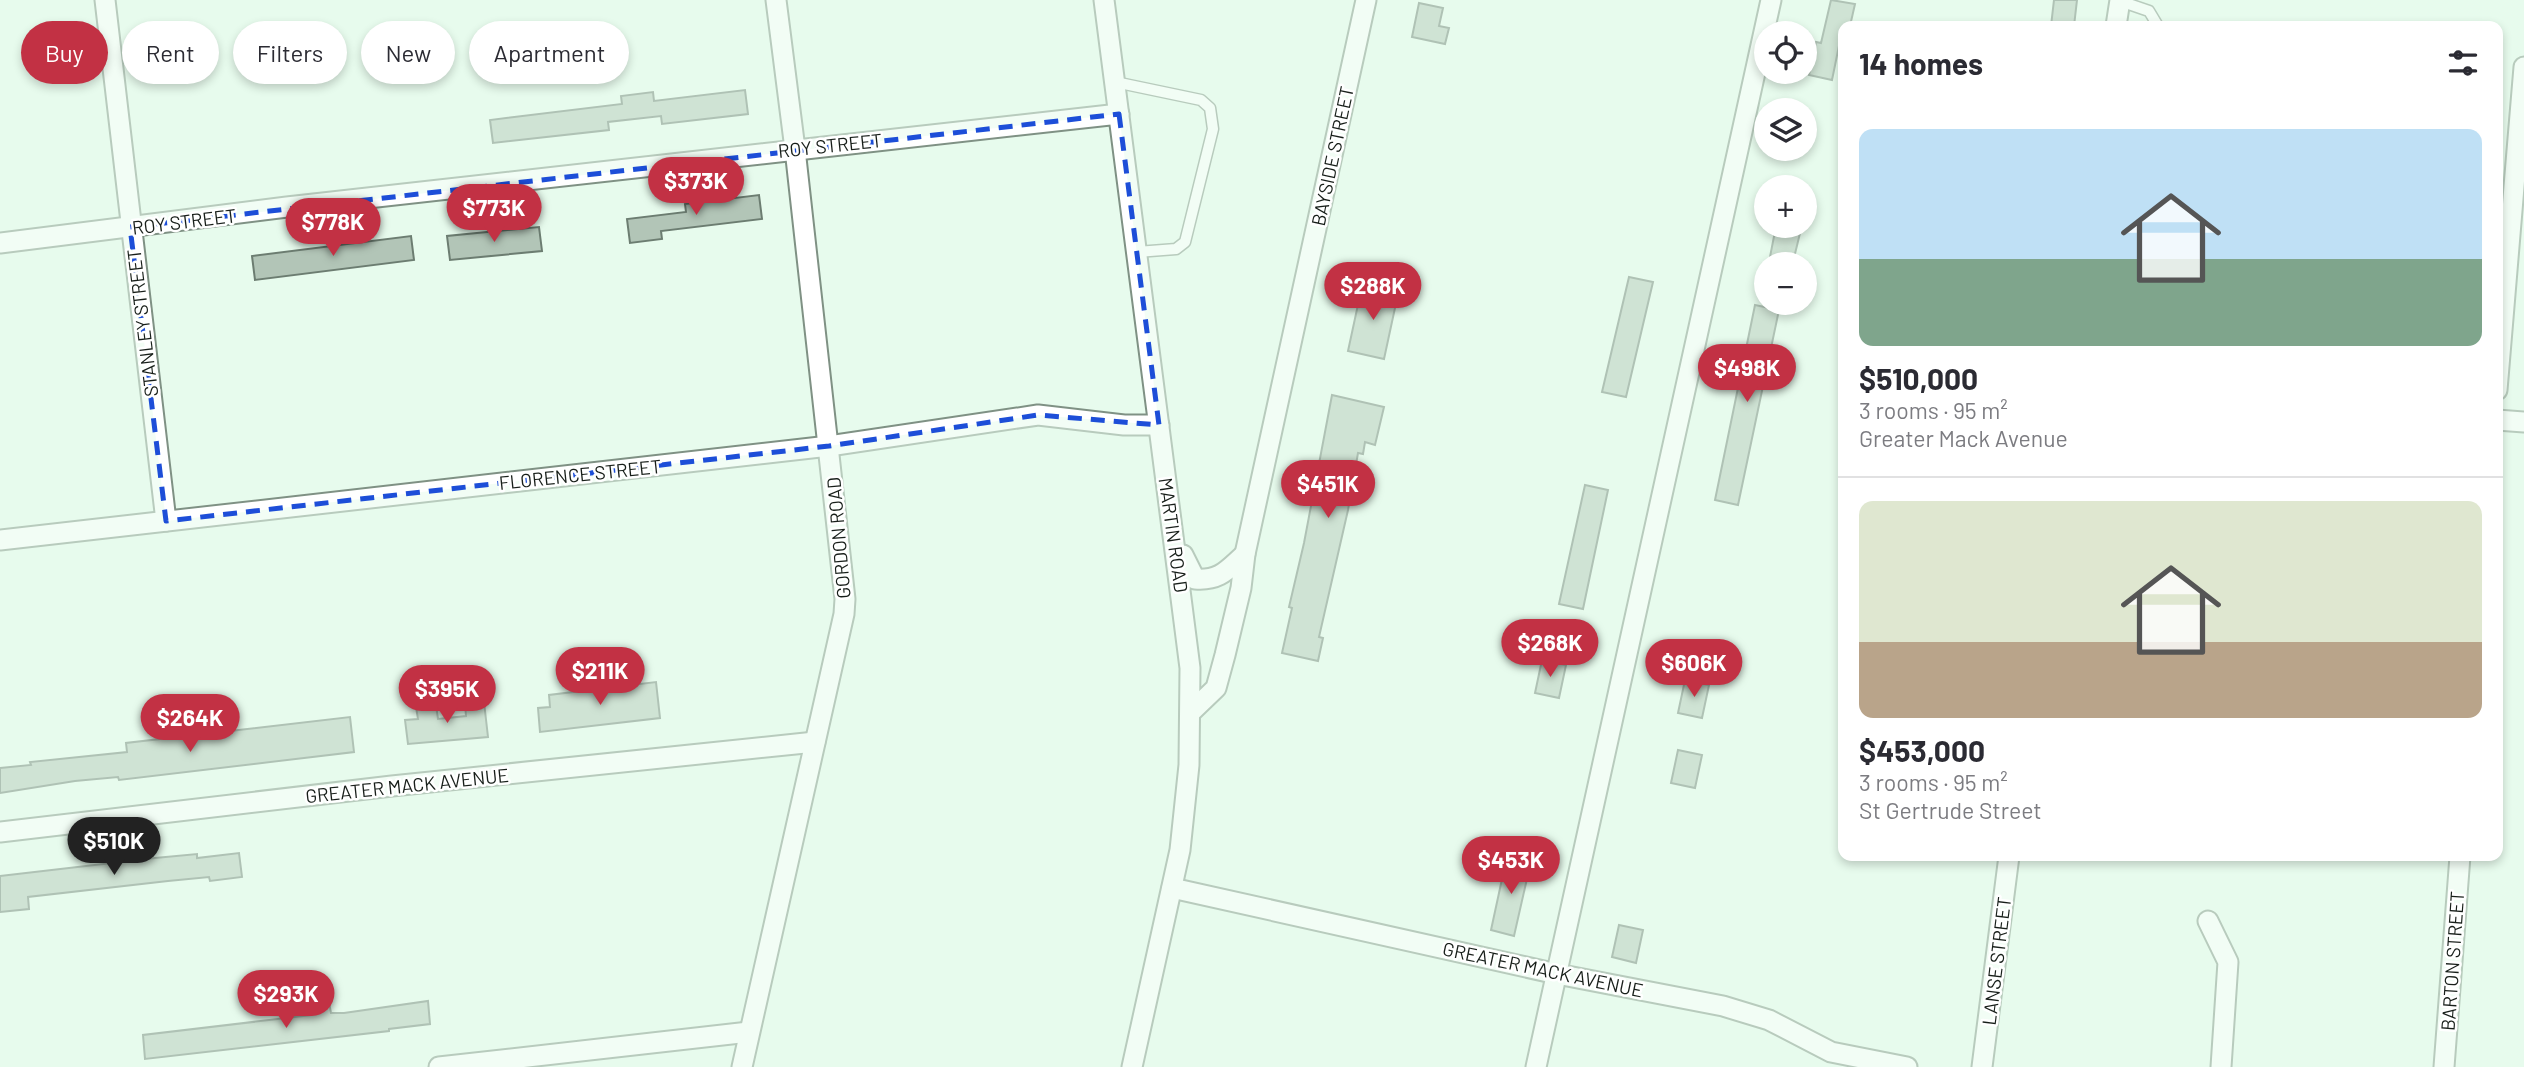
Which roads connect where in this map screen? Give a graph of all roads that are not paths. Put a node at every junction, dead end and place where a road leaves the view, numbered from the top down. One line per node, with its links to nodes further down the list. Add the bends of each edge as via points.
1 (105, 0): 13 (street, STANLEY STREET)
2 (776, 0): 12 (street, GORDON ROAD)
3 (1104, 0): 10 (street, MARTIN ROAD)
4 (1366, 0): 24 (street, BAYSIDE STREET)
5 (1771, 0): 32 (street)
6 (2120, 0): 7 (street); 8 (lane, via 2149,11)
7 (2117, 21)
8 (2155, 21)
9 (2524, 67): 16 (street)
10 (1115, 82): 11 (street, MARTIN ROAD); 15 (lane, via 1201,100 1210,108 1213,129 1185,242 1176,249)
11 (1119, 114): 12 (street, ROY STREET); 15 (street, MARTIN ROAD)
12 (795, 149): 13 (street, ROY STREET); 20 (street, GORDON ROAD)
13 (130, 228): 14 (street, ROY STREET); 22 (street, STANLEY STREET)
14 (0, 243)
15 (1137, 252): 19 (street, MARTIN ROAD)
16 (2503, 318)
17 (2503, 420): 18 (street)
18 (2524, 422)
19 (1158, 425): 20 (street, FLORENCE STREET, via 1038,415); 21 (street, MARTIN ROAD)
20 (829, 446): 22 (street, FLORENCE STREET); 26 (street, GORDON ROAD, via 845,599)
21 (1171, 516): 24 (street, via 1195,579 1220,577); 25 (street, MARTIN ROAD, via 1191,668)
22 (166, 521): 23 (street, FLORENCE STREET)
23 (0, 540)
24 (1245, 554): 25 (street, BAYSIDE STREET, via 1216,688)
25 (1191, 712): 30 (street, MARTIN ROAD, via 1185,807)
26 (815, 742): 27 (street, GREATER MACK AVENUE); 33 (street, GORDON ROAD)
27 (0, 832)
28 (2009, 861): 39 (street, LANSE STREET)
29 (2460, 861): 41 (street, BARTON STREET)
30 (1172, 888): 32 (street, GREATER MACK AVENUE); 36 (street, MARTIN ROAD)
31 (2208, 922): 40 (street, via 2228,962)
32 (1557, 974): 37 (street); 38 (street, GREATER MACK AVENUE, via 1723,1006 1769,1020 1831,1052)
33 (749, 1032): 34 (street); 35 (street, GORDON ROAD)
34 (439, 1067)
35 (741, 1067)
36 (1132, 1067)
37 (1536, 1067)
38 (1907, 1067)
39 (1982, 1067)
40 (2221, 1067)
41 (2444, 1067)

